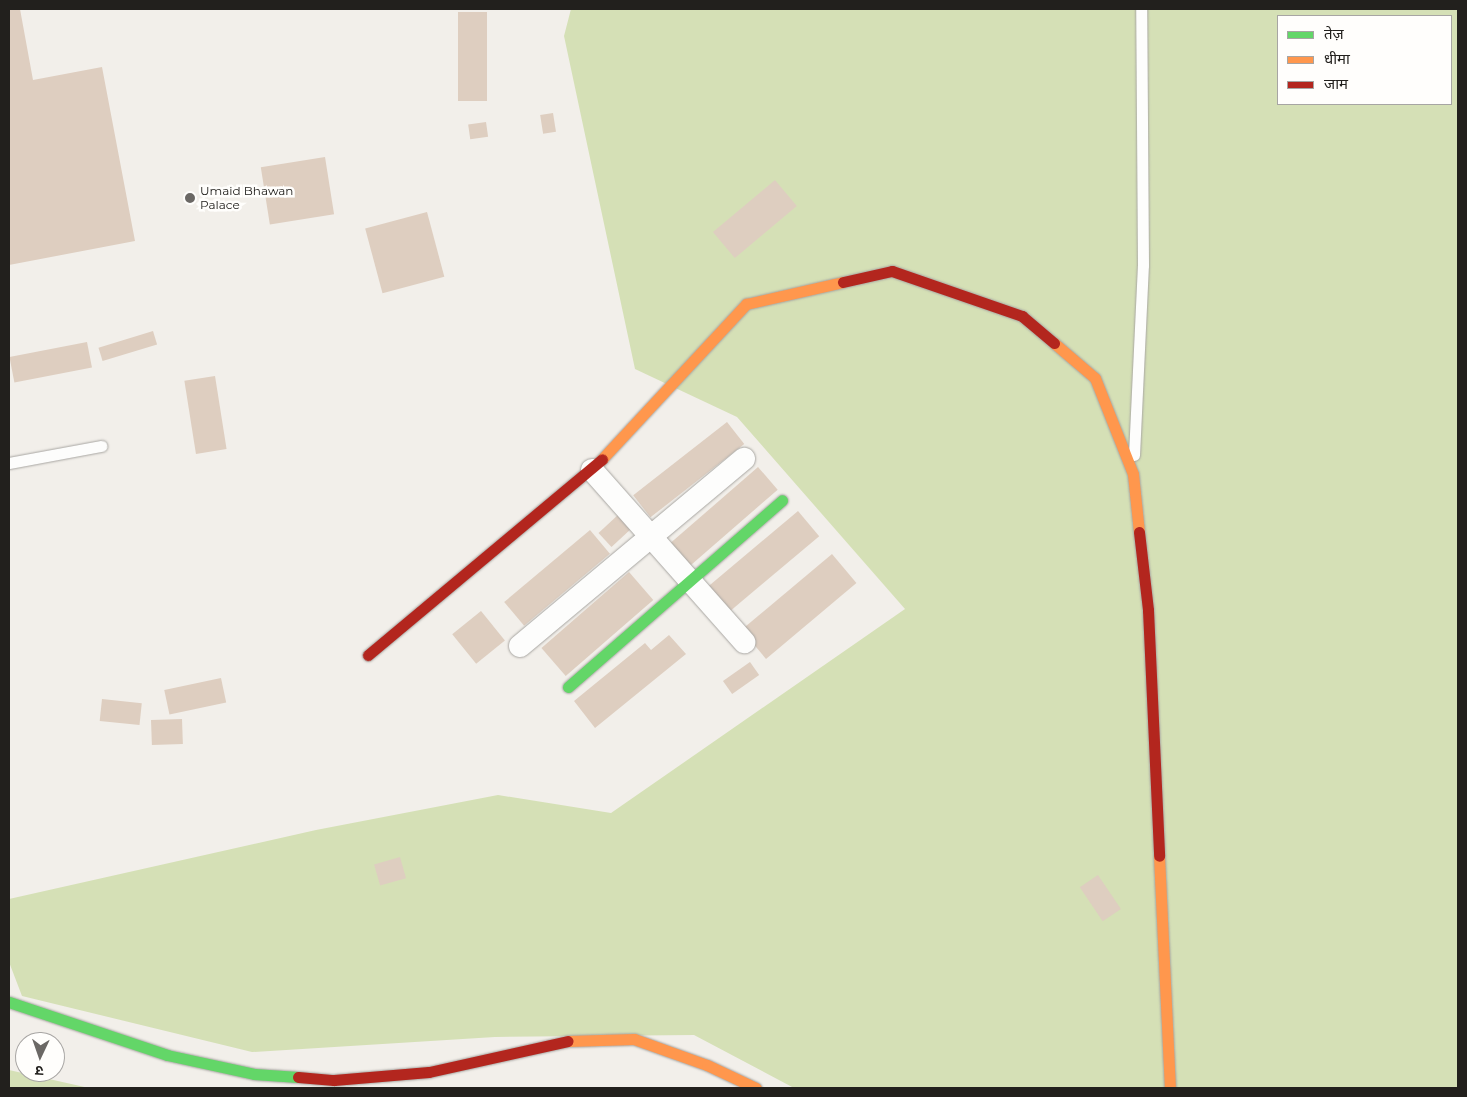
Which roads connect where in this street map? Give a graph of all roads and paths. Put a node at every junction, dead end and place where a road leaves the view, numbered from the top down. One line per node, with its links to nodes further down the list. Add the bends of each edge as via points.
1 (1141, 9): 6 (lane, via 1143,266)
2 (101, 446): 4 (lane)
3 (744, 459): 8 (street)
4 (9, 463)
5 (592, 470): 6 (street, via 746,304 892,271 1022,316 1095,378); 8 (street); 12 (street)
6 (1133, 474): 16 (street, via 1148,610)
7 (782, 500): 9 (street)
8 (653, 538): 9 (street); 11 (street)
9 (691, 582): 10 (street); 13 (street)
10 (744, 642)
11 (520, 646)
12 (368, 655)
13 (568, 687)
14 (9, 1002): 15 (street, via 167,1055 254,1074 334,1080 429,1072 573,1040 634,1039 707,1065)
15 (756, 1088)
16 (1170, 1088)

